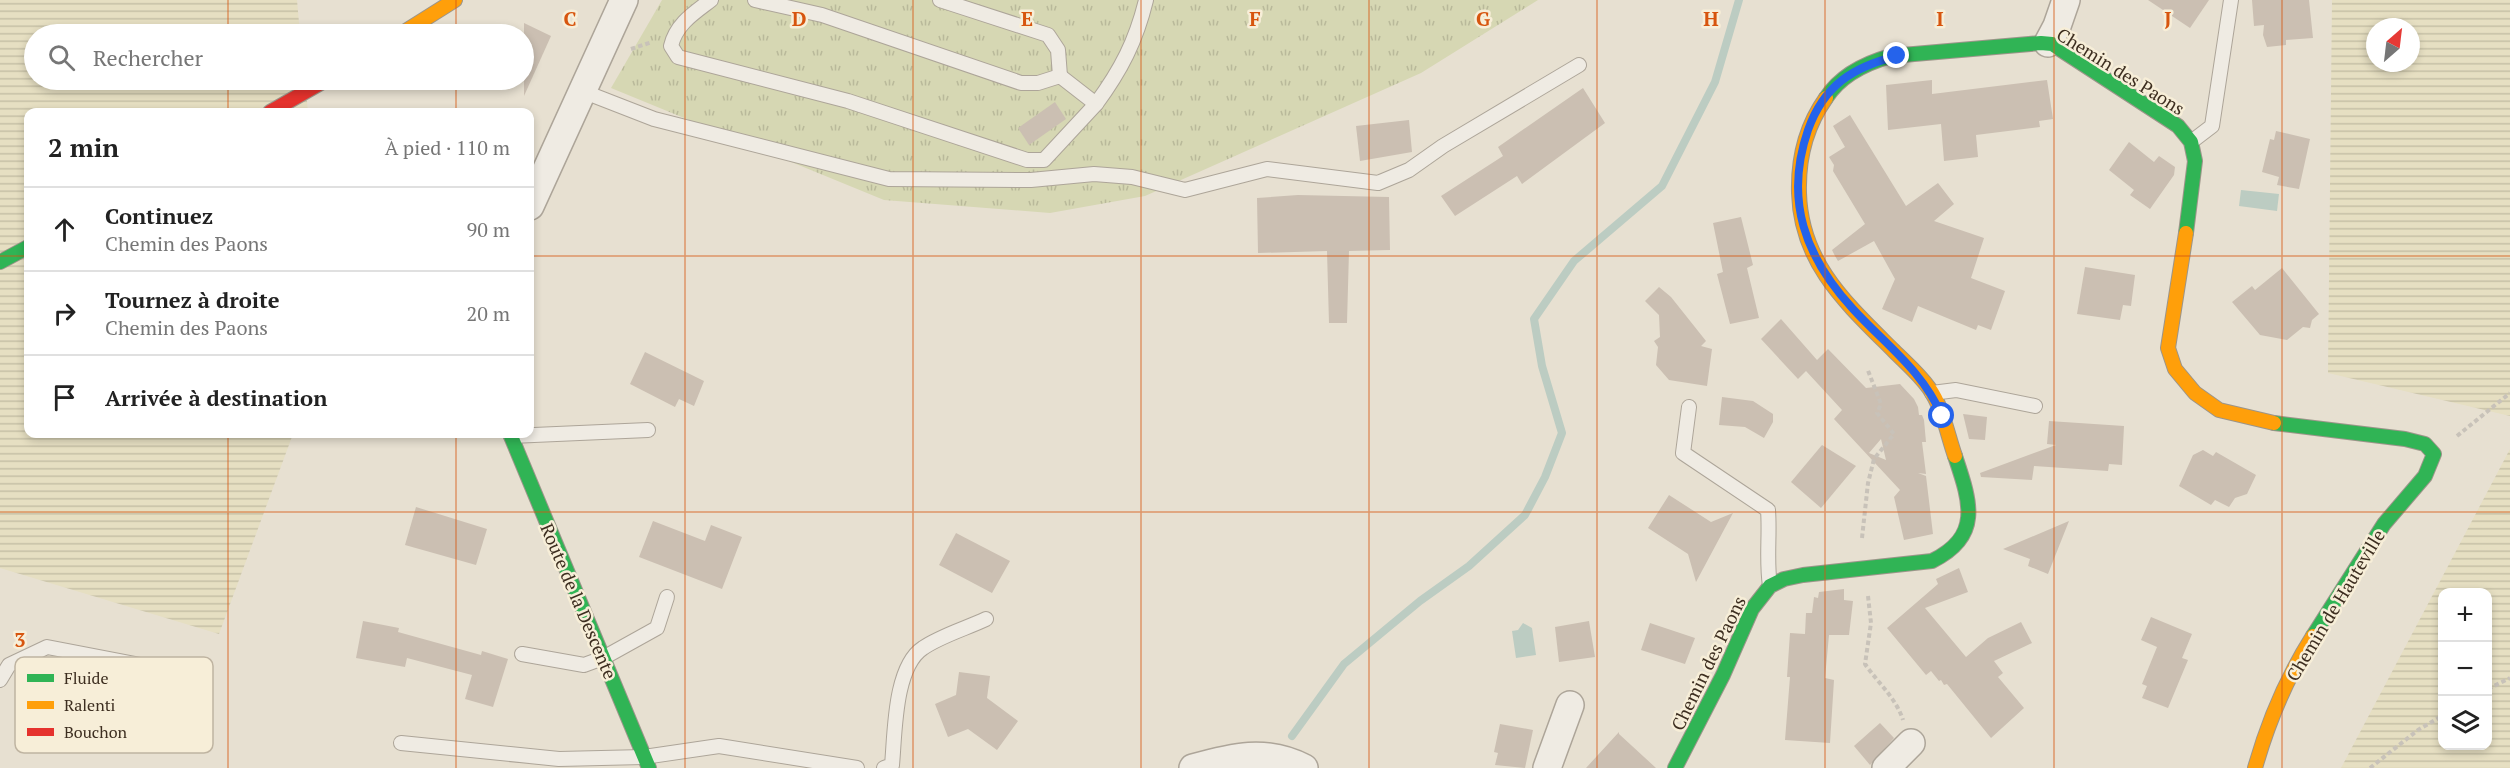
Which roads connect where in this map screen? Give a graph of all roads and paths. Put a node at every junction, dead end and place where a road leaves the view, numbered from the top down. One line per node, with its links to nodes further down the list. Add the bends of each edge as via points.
1 (455, 0): 9 (street)
2 (624, 0): 12 (street)
3 (711, 0): 10 (lane)
4 (755, 0): 14 (lane, via 822,15 1021,83 1038,83)
5 (940, 0): 14 (lane, via 1048,35 1058,50)
6 (1146, 0): 17 (lane, via 1138,32 1114,80)
7 (2066, 0): 11 (street)
8 (2231, 0): 19 (lane, via 2212,126)
9 (417, 24)
10 (674, 34): 12 (path, via 634,49); 17 (lane, via 671,46 678,57 848,101 1027,160 1044,160)
11 (2048, 43): 19 (street, Chemin des Paons, via 2178,126); 23 (street, Chemin des Paons, via 1897,56 1869,63 1845,76 1812,119 1797,173 1803,231 1829,280)
12 (600, 52): 16 (street)
13 (1579, 65): 16 (lane, via 1409,170 1378,183 1267,169 1185,190 1132,177 1094,174 1020,180 889,179 654,119)
14 (1060, 76): 17 (lane)
15 (308, 90): 18 (street)
16 (582, 91): 20 (street)
17 (1096, 104)
18 (277, 108)
19 (2191, 141): 31 (street, Chemin des Paons, via 2195,161 2168,348 2175,369 2195,393 2219,410 2259,422 2405,439 2425,444)
20 (534, 197)
21 (24, 249): 22 (street)
22 (0, 262)
23 (1882, 338): 24 (street, Chemin des Paons); 32 (path, via 1860,350 1881,404 1877,413 1894,434 1874,459 1868,483 1862,530)
24 (1932, 393): 26 (lane, via 1956,390); 32 (street, Chemin des Paons, via 1965,487 1969,506 1964,535 1946,556 1932,561)
25 (2510, 393): 31 (path)
26 (2035, 406)
27 (1689, 407): 33 (lane, via 1683,453 1768,510)
28 (648, 430): 29 (lane)
29 (534, 434)
30 (511, 438): 39 (street, Route de la Descente)
31 (2434, 454): 56 (street, Chemin de Hauteville, via 2425,476 2384,524 2295,665)
32 (1864, 568): 33 (street, Chemin des Paons, via 1784,579); 47 (path, via 1871,623 1865,664 1898,703)
33 (1770, 586): 49 (street, Chemin des Paons, via 1752,609)
34 (667, 597): 39 (lane, via 657,628)
35 (986, 619): 51 (lane, via 922,648 907,670 896,712 892,765)
36 (522, 654): 39 (lane, via 584,665)
37 (26, 657): 38 (lane, via 47,647)
38 (99, 657)
39 (603, 658): 48 (street, Route de la Descente)
40 (15, 662): 42 (lane)
41 (2510, 678): 43 (path)
42 (0, 680)
43 (2492, 687)
44 (1570, 705): 54 (street)
45 (2438, 718): 57 (path)
46 (401, 743): 48 (lane, via 559,759)
47 (1911, 743): 55 (street)
48 (646, 763): 50 (lane, via 719,746)
49 (1682, 765)
50 (857, 768)
51 (885, 768)
52 (1193, 768): 53 (street, via 1232,757 1254,756 1278,757)
53 (1304, 768)
54 (1547, 768)
55 (1886, 768)
56 (2255, 768)
57 (2370, 768)

